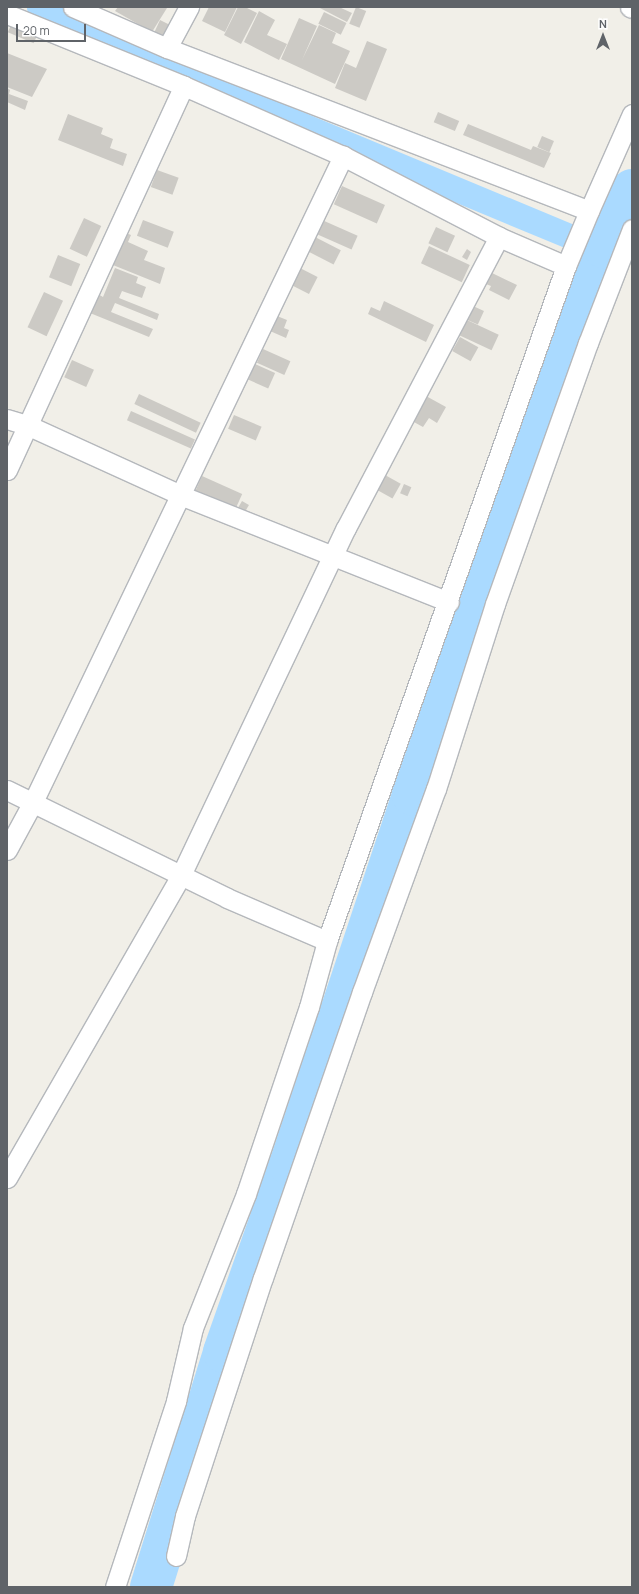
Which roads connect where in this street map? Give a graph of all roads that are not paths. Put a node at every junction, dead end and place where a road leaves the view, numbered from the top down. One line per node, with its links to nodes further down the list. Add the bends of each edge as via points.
1 (73, 7): 4 (street)
2 (189, 7): 4 (street)
3 (7, 14): 5 (street)
4 (167, 48): 8 (street)
5 (184, 86): 7 (street); 13 (street)
6 (632, 114): 8 (street)
7 (343, 156): 10 (street); 15 (street)
8 (589, 211): 11 (street)
9 (632, 229): 24 (street, via 588,343 495,604 436,789 362,992 263,1278 185,1516)
10 (499, 237): 11 (street); 16 (street, via 346,528)
11 (566, 266): 17 (street)
12 (7, 419): 13 (street)
13 (27, 425): 14 (street); 15 (street)
14 (7, 470)
15 (181, 496): 16 (street); 19 (street)
16 (333, 558): 17 (street); 21 (street)
17 (449, 602): 22 (street)
18 (7, 790): 19 (street)
19 (33, 802): 20 (street); 21 (street)
20 (7, 850)
21 (181, 875): 22 (street); 23 (street)
22 (327, 941): 25 (street, via 309,1007 246,1194 193,1328 176,1400)
23 (7, 1178)
24 (176, 1556)
25 (115, 1587)

